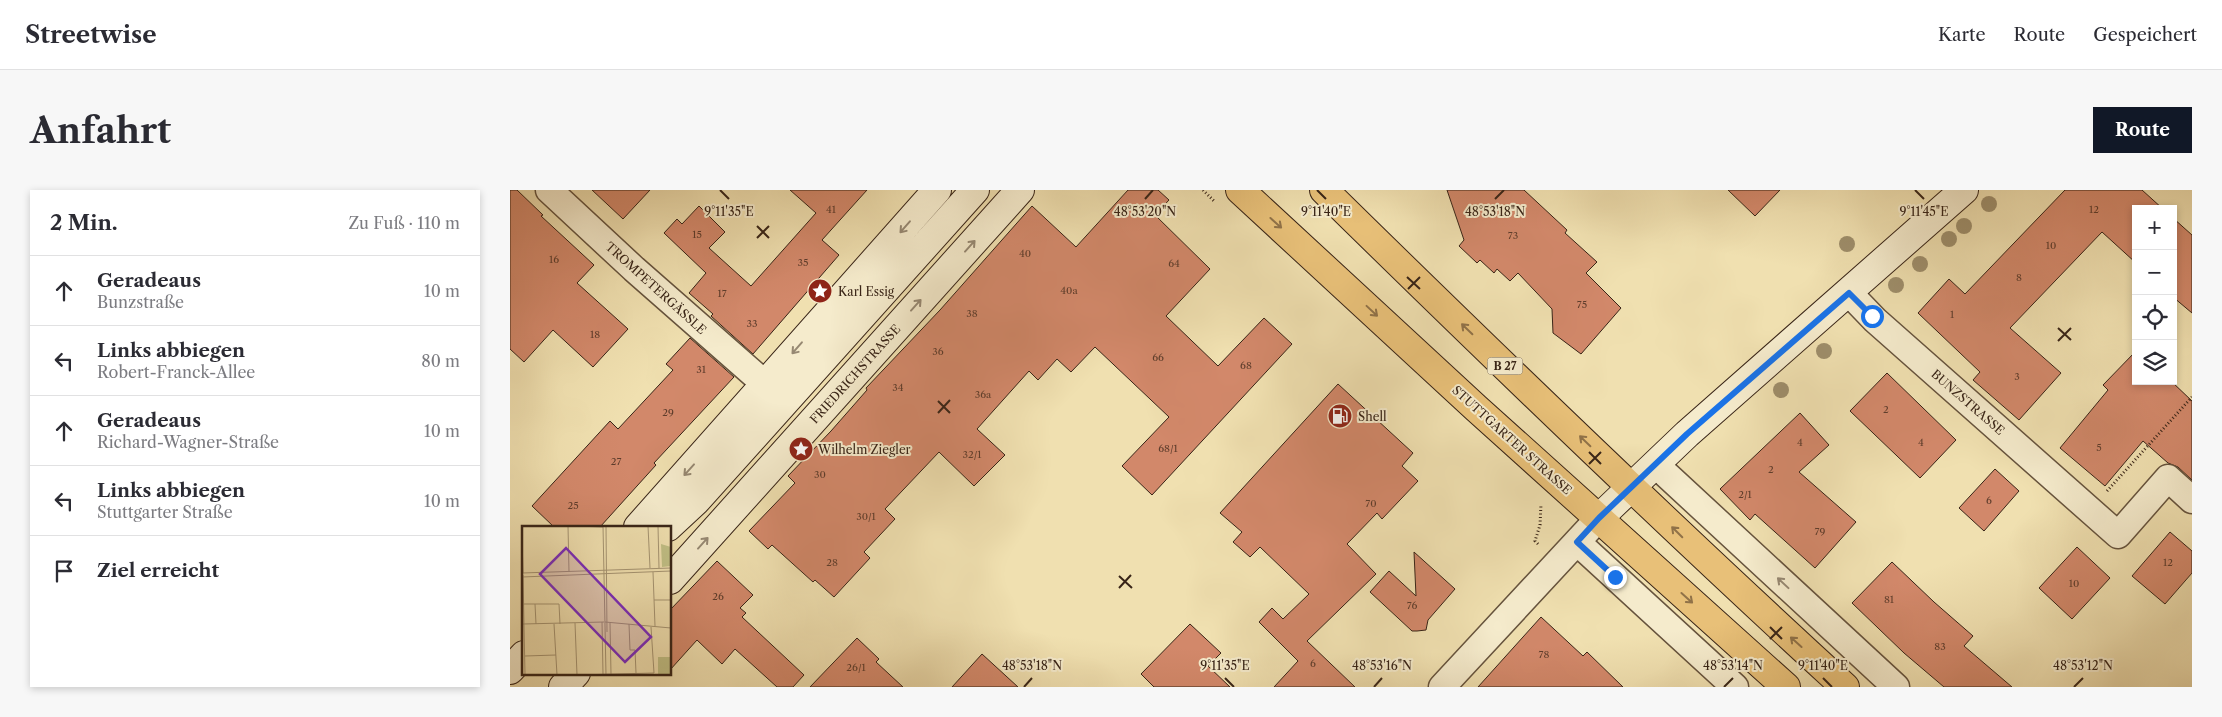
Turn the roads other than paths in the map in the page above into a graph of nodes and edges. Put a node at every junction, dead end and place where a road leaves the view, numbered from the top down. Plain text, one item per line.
1 (549, 190) edge
2 (937, 190) edge
3 (975, 190) edge
4 (1020, 190) edge
5 (1240, 190) edge
6 (1324, 190) edge
7 (1964, 190) edge
8 (1849, 293) junction
9 (765, 384) junction
10 (1656, 465) junction
11 (1633, 487) junction
12 (2192, 500) edge
13 (696, 501) junction
14 (1599, 518) junction
15 (639, 526) edge
16 (669, 526) edge
17 (671, 537) edge
18 (1577, 542) junction
19 (671, 579) edge
20 (522, 657) edge
21 (522, 665) edge
22 (510, 672) edge
23 (1442, 687) edge
24 (1735, 687) edge
25 (1786, 687) edge
26 (1845, 687) edge
27 (1896, 687) edge

1 - 9 street, TROMPETERGÄSSLE
2 -> 9 main road
3 - 13 main road
19 -> 4 main road, FRIEDRICHSTRASSE
5 -> 14 main road, STUTTGARTER STRASSE
11 -> 6 main road, B 27
7 - 8 main road
8 - 10 main road
8 - 12 street, BUNZSTRASSE
9 -> 15 main road
10 - 11 main road
27 -> 10 street
11 - 14 main road
26 -> 11 main road, B 27
13 - 16 main road
13 - 17 main road
14 - 18 street
14 -> 25 main road, STUTTGARTER STRASSE
18 - 23 street
18 - 24 street
20 - 22 main road
21 - 22 main road

